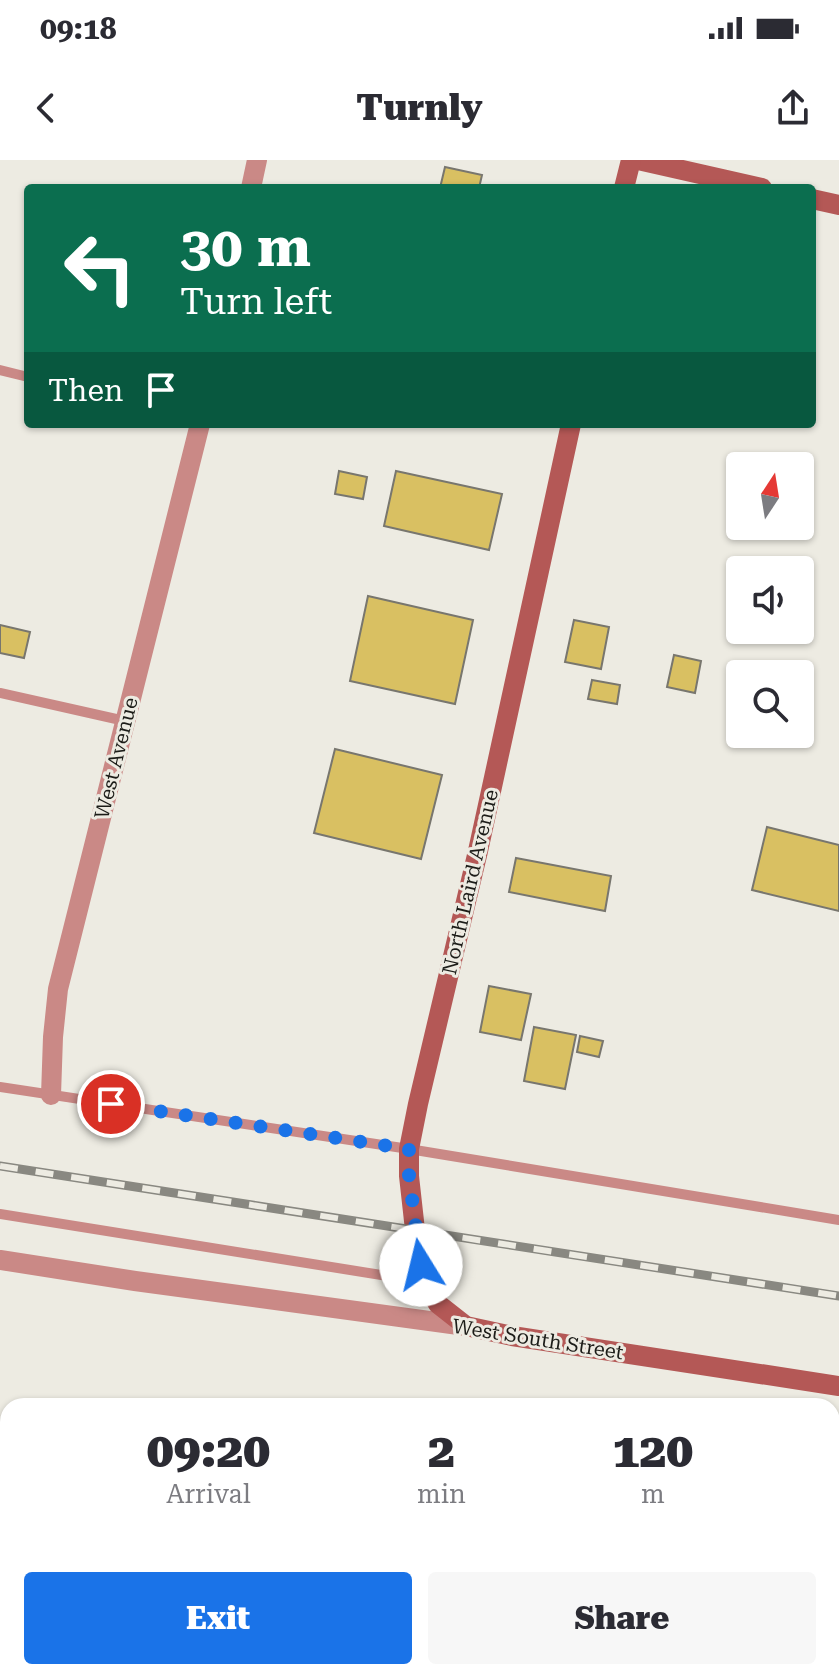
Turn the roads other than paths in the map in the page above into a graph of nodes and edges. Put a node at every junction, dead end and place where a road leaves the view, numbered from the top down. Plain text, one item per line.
1 (257, 160) edge
2 (631, 160) edge
3 (638, 160) edge
4 (252, 184) edge
5 (625, 184) edge
6 (744, 184) edge
7 (816, 200) edge
8 (839, 205) edge
9 (0, 370) edge
10 (24, 376) edge
11 (199, 428) edge
12 (570, 428) edge
13 (0, 693) edge
14 (125, 721) junction
15 (0, 1087) edge
16 (51, 1095) junction
17 (409, 1149) junction
18 (0, 1214) edge
19 (839, 1220) edge
20 (0, 1260) edge
21 (425, 1282) junction
22 (466, 1326) junction
23 (839, 1386) edge

1 - 4 street
2 - 5 street
3 - 6 street
7 - 8 street
9 - 10 lane
11 - 14 street, West Avenue
12 - 17 street, North Laird Avenue
13 - 14 lane
14 - 16 street, West Avenue
15 - 16 lane
16 - 17 lane
17 - 19 lane
17 - 21 street, North Laird Avenue
18 - 21 lane
20 - 22 street, West South Street
21 - 22 street, North Laird Avenue
22 - 23 street, West South Street

